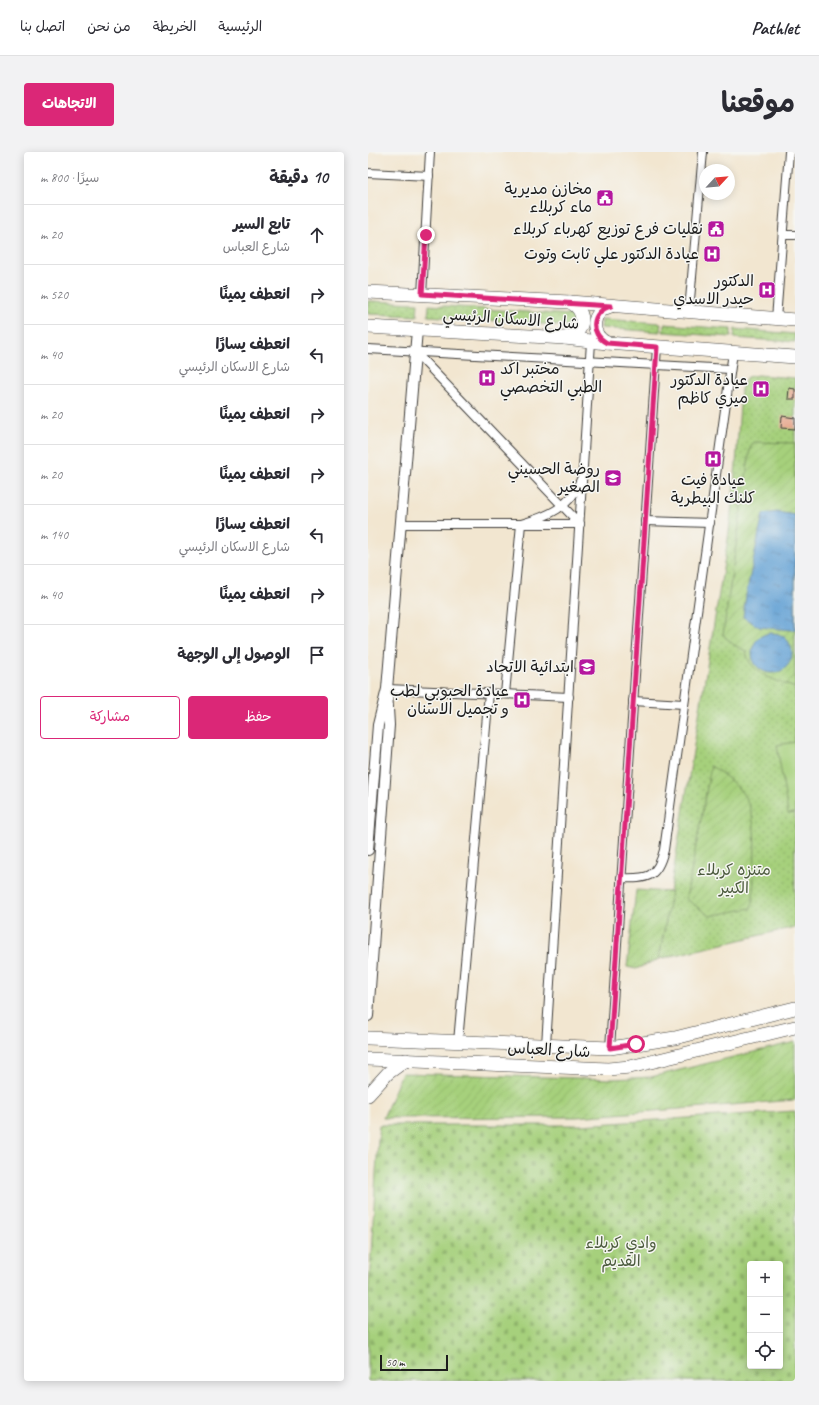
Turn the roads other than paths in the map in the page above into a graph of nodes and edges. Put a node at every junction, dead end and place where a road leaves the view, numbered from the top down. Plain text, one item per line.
1 (430, 152) edge
2 (703, 152) edge
3 (789, 152) edge
4 (792, 166) edge
5 (368, 173) edge
6 (429, 176) junction
7 (783, 235) junction
8 (795, 235) edge
9 (368, 292) edge
10 (422, 294) junction
11 (570, 302) junction
12 (611, 306) junction
13 (689, 311) junction
14 (776, 319) junction
15 (795, 320) edge
16 (368, 327) edge
17 (417, 330) junction
18 (565, 338) junction
19 (591, 342) junction
20 (607, 343) junction
21 (657, 347) junction
22 (368, 349) edge
23 (415, 352) junction
24 (733, 352) junction
25 (795, 357) edge
26 (590, 361) junction
27 (656, 365) junction
28 (730, 369) junction
29 (583, 476) junction
30 (562, 506) junction
31 (646, 521) junction
32 (710, 522) junction
33 (400, 524) junction
34 (521, 524) junction
35 (580, 524) junction
36 (387, 689) junction
37 (490, 693) junction
38 (505, 694) junction
39 (569, 696) junction
40 (633, 701) junction
41 (684, 704) junction
42 (381, 841) junction
43 (368, 843) edge
44 (622, 878) junction
45 (795, 1008) edge
46 (368, 1016) edge
47 (795, 1027) edge
48 (368, 1038) edge
49 (458, 1042) junction
50 (546, 1046) junction
51 (610, 1048) junction
52 (368, 1059) edge
53 (406, 1060) junction
54 (368, 1095) edge

1 - 6 street
2 - 13 street
3 - 4 street
4 - 7 street
5 - 6 street
6 - 10 street
7 - 8 street
7 - 14 street
9 - 10 main road, شارع الاسكان الرئيسي
10 - 11 main road, شارع الاسكان الرئيسي
11 - 12 main road, شارع الاسكان الرئيسي
11 - 18 main road
12 - 13 main road, شارع الاسكان الرئيسي
12 - 20 main road
13 - 14 main road, شارع الاسكان الرئيسي
14 - 15 main road, شارع الاسكان الرئيسي
16 - 17 main road, شارع الاسكان الرئيسي
17 - 18 main road, شارع الاسكان الرئيسي
17 - 23 street
18 - 19 main road, شارع الاسكان الرئيسي
19 - 20 main road, شارع الاسكان الرئيسي
19 - 26 street
20 - 21 main road, شارع الاسكان الرئيسي
21 - 24 main road, شارع الاسكان الرئيسي
21 - 27 street
22 - 23 street
23 - 26 street
23 - 30 street
23 - 33 street
24 - 25 main road, شارع الاسكان الرئيسي
24 - 28 street
26 - 27 street
26 - 29 street
27 - 28 street
27 - 31 street
28 - 32 street
29 - 30 street
29 - 35 street
30 - 34 street
30 - 35 street
31 - 32 street
31 - 40 street
32 - 41 street
33 - 34 street
33 - 36 street
34 - 35 street
34 - 38 street
35 - 39 street
36 - 37 street
36 - 42 street
36 - 43 street
37 - 38 street
37 - 49 street
38 - 39 street
39 - 50 street
40 - 41 street
40 - 44 street
41 - 44 street
42 - 43 street
42 - 46 street
44 - 51 street
45 - 51 main road, شارع العباس
47 - 53 main road, شارع العباس
48 - 49 main road, شارع العباس
49 - 50 main road, شارع العباس
50 - 51 main road, شارع العباس
52 - 53 main road, شارع العباس
53 - 54 main road

